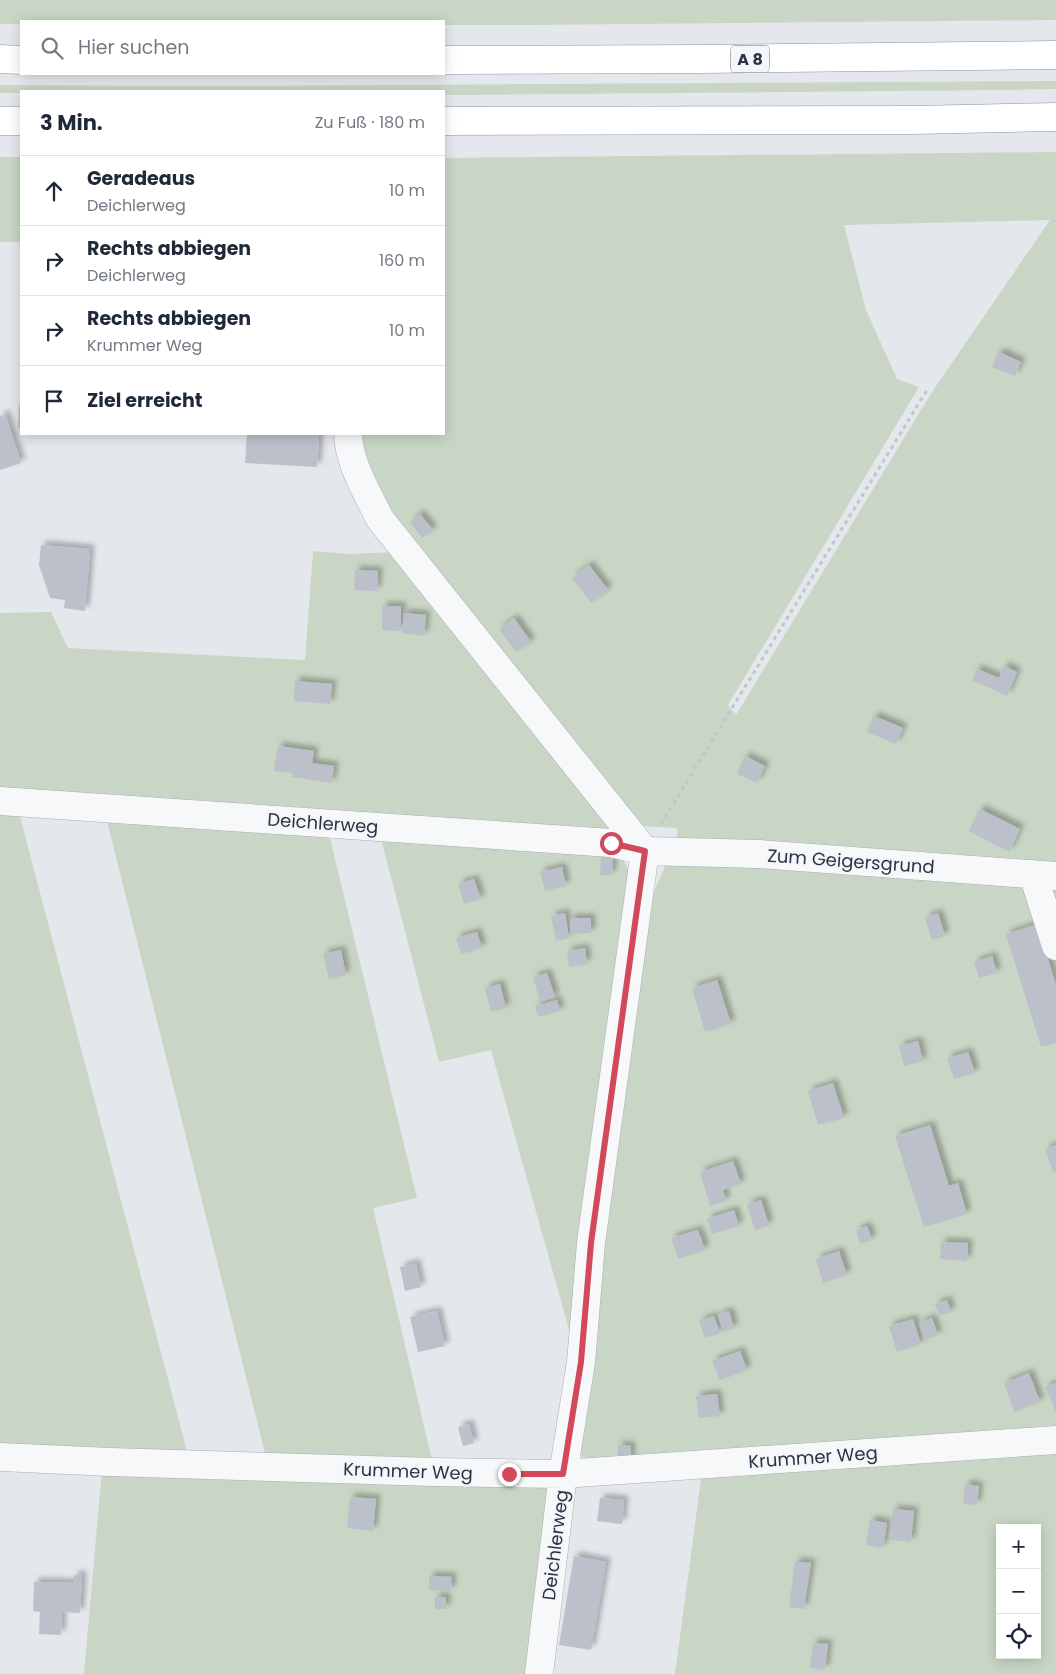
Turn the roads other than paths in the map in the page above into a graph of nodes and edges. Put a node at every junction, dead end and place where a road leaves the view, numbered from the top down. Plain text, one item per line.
1 (1056, 55) edge
2 (0, 59) edge
3 (20, 60) edge
4 (445, 60) edge
5 (1056, 117) edge
6 (0, 121) edge
7 (20, 121) edge
8 (445, 121) edge
9 (348, 435) edge
10 (0, 800) edge
11 (645, 851) junction
12 (1045, 875) edge
13 (1056, 946) edge
14 (1056, 1440) edge
15 (0, 1457) edge
16 (563, 1474) junction
17 (539, 1674) edge

1 - 4 highway, A 8
2 - 3 highway
5 - 8 highway
6 - 7 highway
9 - 11 lane
10 - 11 lane, Deichlerweg
11 - 12 lane, Zum Geigersgrund
11 - 16 lane, Deichlerweg
12 - 13 lane
14 - 16 lane, Krummer Weg
15 - 16 lane, Krummer Weg
16 - 17 lane, Deichlerweg

